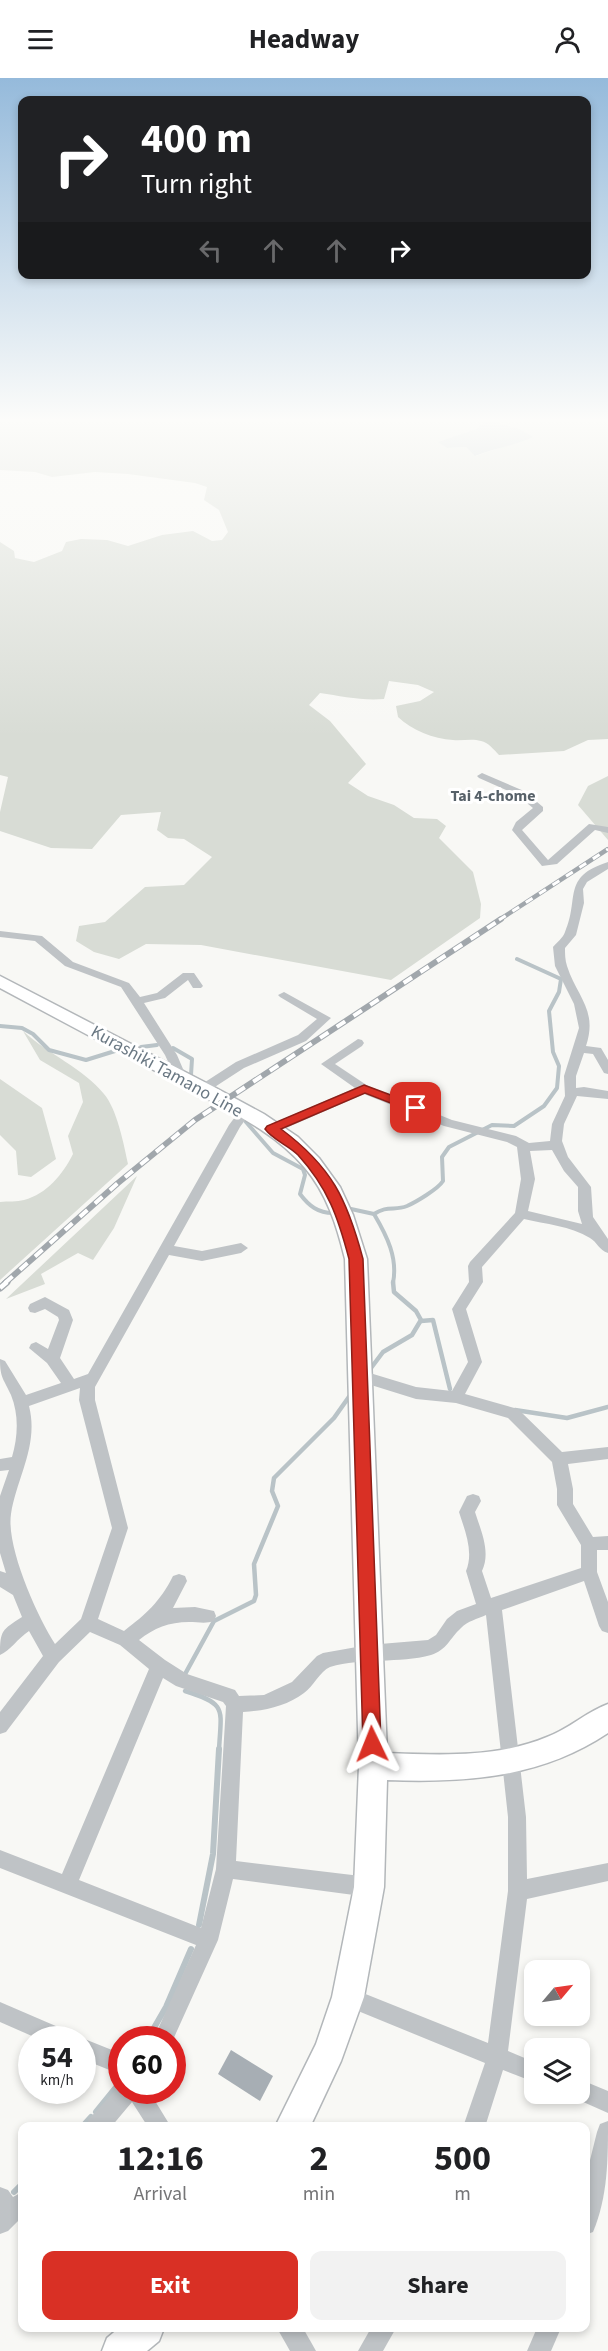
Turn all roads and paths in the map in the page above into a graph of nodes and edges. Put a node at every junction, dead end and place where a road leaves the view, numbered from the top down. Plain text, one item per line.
1 (482, 776) dead end
2 (608, 830) edge
3 (608, 865) edge
4 (0, 934) edge
5 (0, 981) edge
6 (197, 986) dead end
7 (284, 995) dead end
8 (136, 1001) junction
9 (358, 1043) dead end
10 (580, 1049) junction
11 (608, 1070) edge
12 (180, 1076) junction
13 (203, 1089) junction
14 (364, 1089) junction
15 (570, 1093) junction
16 (608, 1095) edge
17 (245, 1112) junction
18 (272, 1129) junction
19 (523, 1145) junction
20 (555, 1145) junction
21 (521, 1214) junction
22 (595, 1234) junction
23 (241, 1248) dead end
24 (608, 1248) edge
25 (166, 1250) junction
26 (35, 1308) dead end
27 (36, 1348) dead end
28 (52, 1359) junction
29 (0, 1365) edge
30 (360, 1376) junction
31 (93, 1378) junction
32 (70, 1385) junction
33 (456, 1397) junction
34 (23, 1402) junction
35 (608, 1453) edge
36 (559, 1459) junction
37 (19, 1462) junction
38 (0, 1465) edge
39 (473, 1501) dead end
40 (608, 1543) edge
41 (589, 1544) junction
42 (589, 1572) junction
43 (0, 1578) edge
44 (179, 1581) dead end
45 (21, 1591) junction
46 (489, 1606) junction
47 (208, 1616) dead end
48 (32, 1620) junction
49 (88, 1623) junction
50 (146, 1623) junction
51 (608, 1626) edge
52 (126, 1640) junction
53 (0, 1647) edge
54 (368, 1653) junction
55 (53, 1657) junction
56 (159, 1666) junction
57 (235, 1704) junction
58 (608, 1717) edge
59 (0, 1726) edge
60 (511, 1763) junction
61 (373, 1766) junction
62 (0, 1859) edge
63 (226, 1869) junction
64 (608, 1872) edge
65 (67, 1885) junction
66 (369, 1887) junction
67 (518, 1892) junction
68 (208, 1940) junction
69 (348, 1997) junction
70 (0, 2012) edge
71 (32, 2026) edge
72 (169, 2026) edge
73 (496, 2056) junction
74 (524, 2068) edge
75 (590, 2095) edge
76 (608, 2102) edge
77 (117, 2104) edge
78 (145, 2104) edge
79 (101, 2122) edge
80 (157, 2122) edge
81 (294, 2122) edge
82 (476, 2122) edge
83 (608, 2132) edge
84 (590, 2204) edge
85 (141, 2332) edge
86 (292, 2332) edge
87 (382, 2332) edge
88 (547, 2332) edge
89 (120, 2351) edge
90 (304, 2351) edge
91 (370, 2351) edge
92 (539, 2351) edge

1 - 2 street
3 - 10 street
4 - 8 street
5 - 12 main road, Kurashiki Tamano Line
6 - 8 street
7 - 13 street
8 - 12 street
9 - 14 street
10 - 11 street
10 - 15 street
12 - 13 main road, Kurashiki Tamano Line
13 - 17 main road, Kurashiki Tamano Line
14 - 18 street
14 - 19 street
15 - 16 street
15 - 20 street
17 - 18 main road, Kurashiki Tamano Line
17 - 25 street
18 - 30 main road, Kurashiki Tamano Line
19 - 20 street
19 - 21 street
20 - 22 street
21 - 22 street
21 - 33 street
22 - 24 street
23 - 25 street
25 - 31 street
26 - 28 street
27 - 28 street
28 - 32 street
29 - 34 street
30 - 33 street
30 - 54 main road, Kurashiki Tamano Line
31 - 32 street
31 - 49 street
32 - 34 street
33 - 36 street
34 - 37 street
35 - 36 street
36 - 41 street
37 - 38 street
37 - 45 street
39 - 46 street
40 - 41 street
41 - 42 street
42 - 46 street
42 - 51 street
43 - 45 street
44 - 50 street
45 - 48 street
46 - 54 street
46 - 60 street
47 - 50 street
48 - 53 street
48 - 55 street
49 - 52 street
49 - 55 street
50 - 52 street
52 - 56 street
54 - 57 street
54 - 61 main road, Kurashiki Tamano Line
55 - 59 street
56 - 57 street
56 - 65 street
57 - 63 street
58 - 60 main road
60 - 61 main road
60 - 67 street
61 - 66 main road, Kurashiki Tamano Line
62 - 65 street
63 - 66 street
63 - 68 street
64 - 67 street
65 - 68 street
66 - 69 main road, Kurashiki Tamano Line
67 - 73 street
68 - 72 street
69 - 73 street
69 - 81 main road, Kurashiki Tamano Line
70 - 71 street
73 - 74 street
73 - 82 street
75 - 76 street
77 - 79 street
78 - 80 street
83 - 84 street
85 - 89 main road
86 - 90 street
87 - 91 street
88 - 92 street

